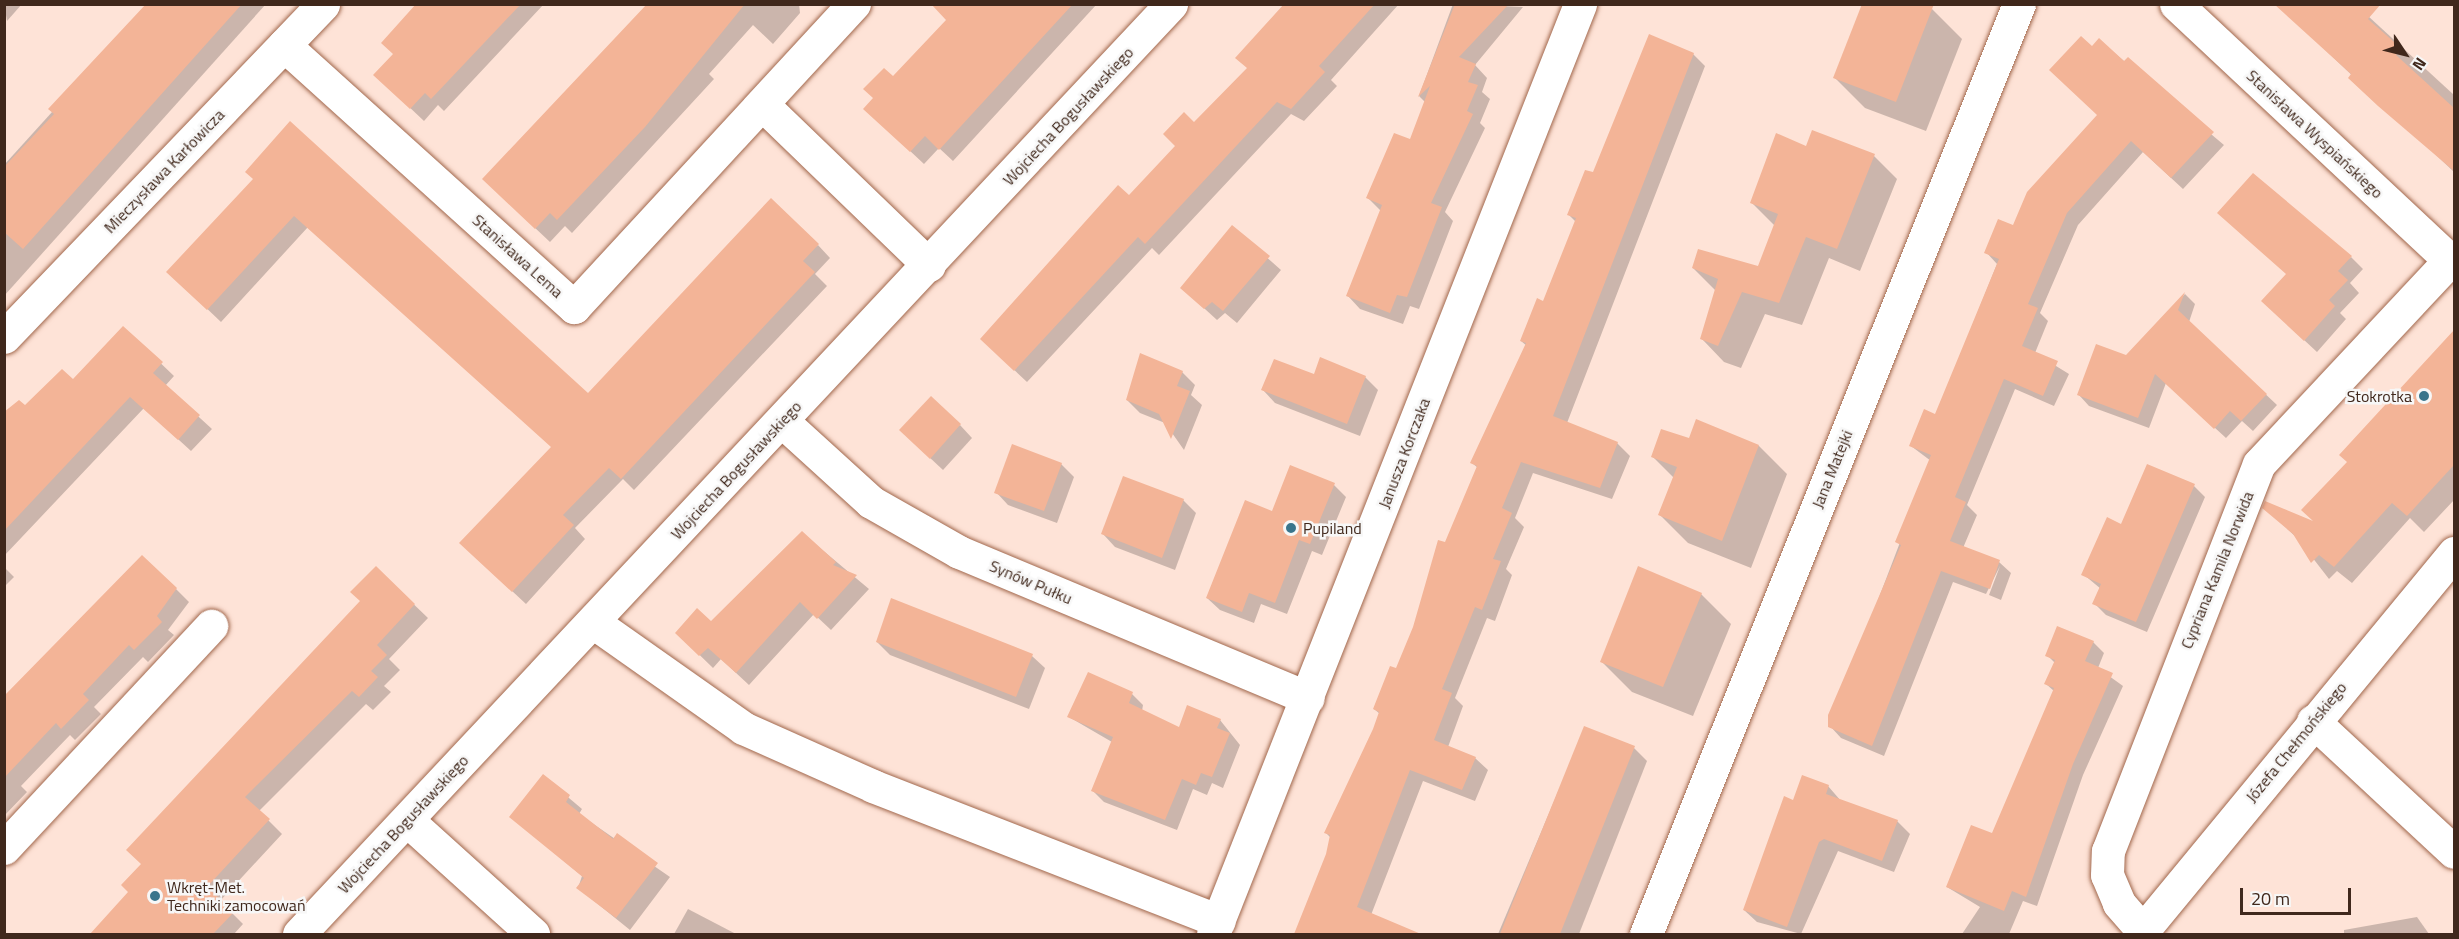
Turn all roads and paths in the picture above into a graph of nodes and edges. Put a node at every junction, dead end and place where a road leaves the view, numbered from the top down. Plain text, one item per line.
1 (323, 4) edge
2 (854, 4) edge
3 (1171, 4) edge
4 (1580, 4) edge
5 (2019, 4) edge
6 (2176, 4) edge
7 (284, 45) junction
8 (762, 104) junction
9 (2452, 262) edge
10 (930, 266) junction
11 (4, 337) edge
12 (782, 421) junction
13 (2454, 553) edge
14 (593, 622) junction
15 (210, 626) dead end
16 (1308, 698) junction
17 (2313, 722) junction
18 (406, 820) junction
19 (4, 848) edge
20 (2454, 852) edge
21 (1216, 928) edge
22 (2142, 933) edge
23 (299, 934) edge
24 (532, 934) edge
25 (1646, 934) edge

1 - 7 street, Mieczysława Karłowicza
2 - 8 street, Stanisława Lema
3 - 10 street, Wojciecha Bogusławskiego
4 - 16 street, Janusza Korczaka
5 - 25 street, Jana Matejki
6 - 9 street, Stanisława Wyspiańskiego
7 - 8 street, Stanisława Lema
7 - 11 street, Mieczysława Karłowicza
8 - 10 street
9 - 22 street, Cypriana Kamila Norwida
10 - 12 street, Wojciecha Bogusławskiego
12 - 14 street, Wojciecha Bogusławskiego
12 - 16 street, Synów Pułku
13 - 17 street, Józefa Chełmońskiego
14 - 18 street, Wojciecha Bogusławskiego
14 - 21 street
15 - 19 street
16 - 21 street, Janusza Korczaka
17 - 20 street
17 - 22 street, Józefa Chełmońskiego
18 - 23 street, Wojciecha Bogusławskiego
18 - 24 street

